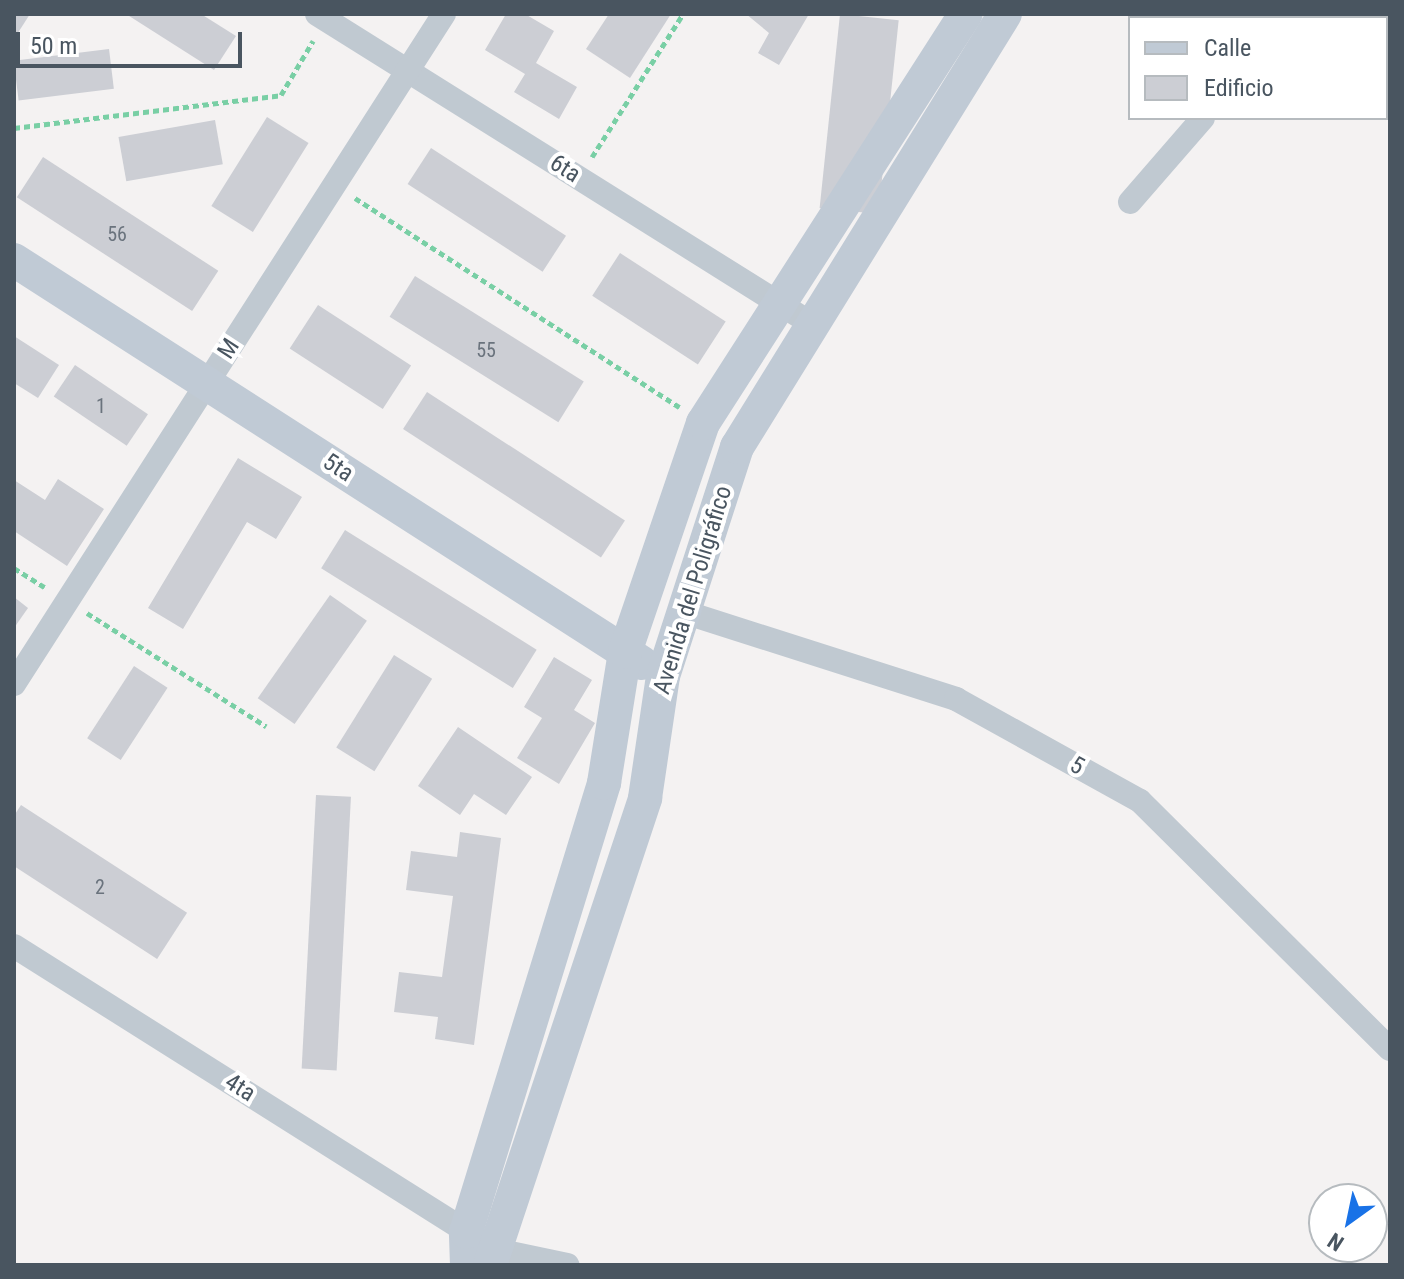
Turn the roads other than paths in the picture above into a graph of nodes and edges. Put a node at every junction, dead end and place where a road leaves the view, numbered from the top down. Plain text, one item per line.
1 (444, 14) edge
2 (966, 14) edge
3 (1005, 14) edge
4 (322, 17) edge
5 (407, 70) junction
6 (1201, 120) edge
7 (1130, 202) dead end
8 (14, 260) edge
9 (783, 305) junction
10 (812, 324) junction
11 (207, 383) junction
12 (684, 612) junction
13 (625, 652) junction
14 (663, 676) junction
15 (14, 684) edge
16 (14, 946) edge
17 (1390, 1049) edge
18 (480, 1253) edge
19 (567, 1265) edge

1 - 5 street, M
2 - 9 street, Avenida del Poligráfico
3 - 10 street, Avenida del Poligráfico
4 - 5 street, 6ta
5 - 9 street, 6ta
5 - 11 street, M
6 - 7 street
8 - 11 street, 5ta
9 - 10 street, 6ta
9 - 13 street, Avenida del Poligráfico
10 - 12 street, Avenida del Poligráfico
11 - 13 street, 5ta
11 - 15 street, M
12 - 14 street, Avenida del Poligráfico
12 - 17 street, 5
13 - 14 street, 5ta
13 - 18 street, Avenida del Poligráfico
14 - 18 street, Avenida del Poligráfico
16 - 18 street, 4ta
18 - 19 street

